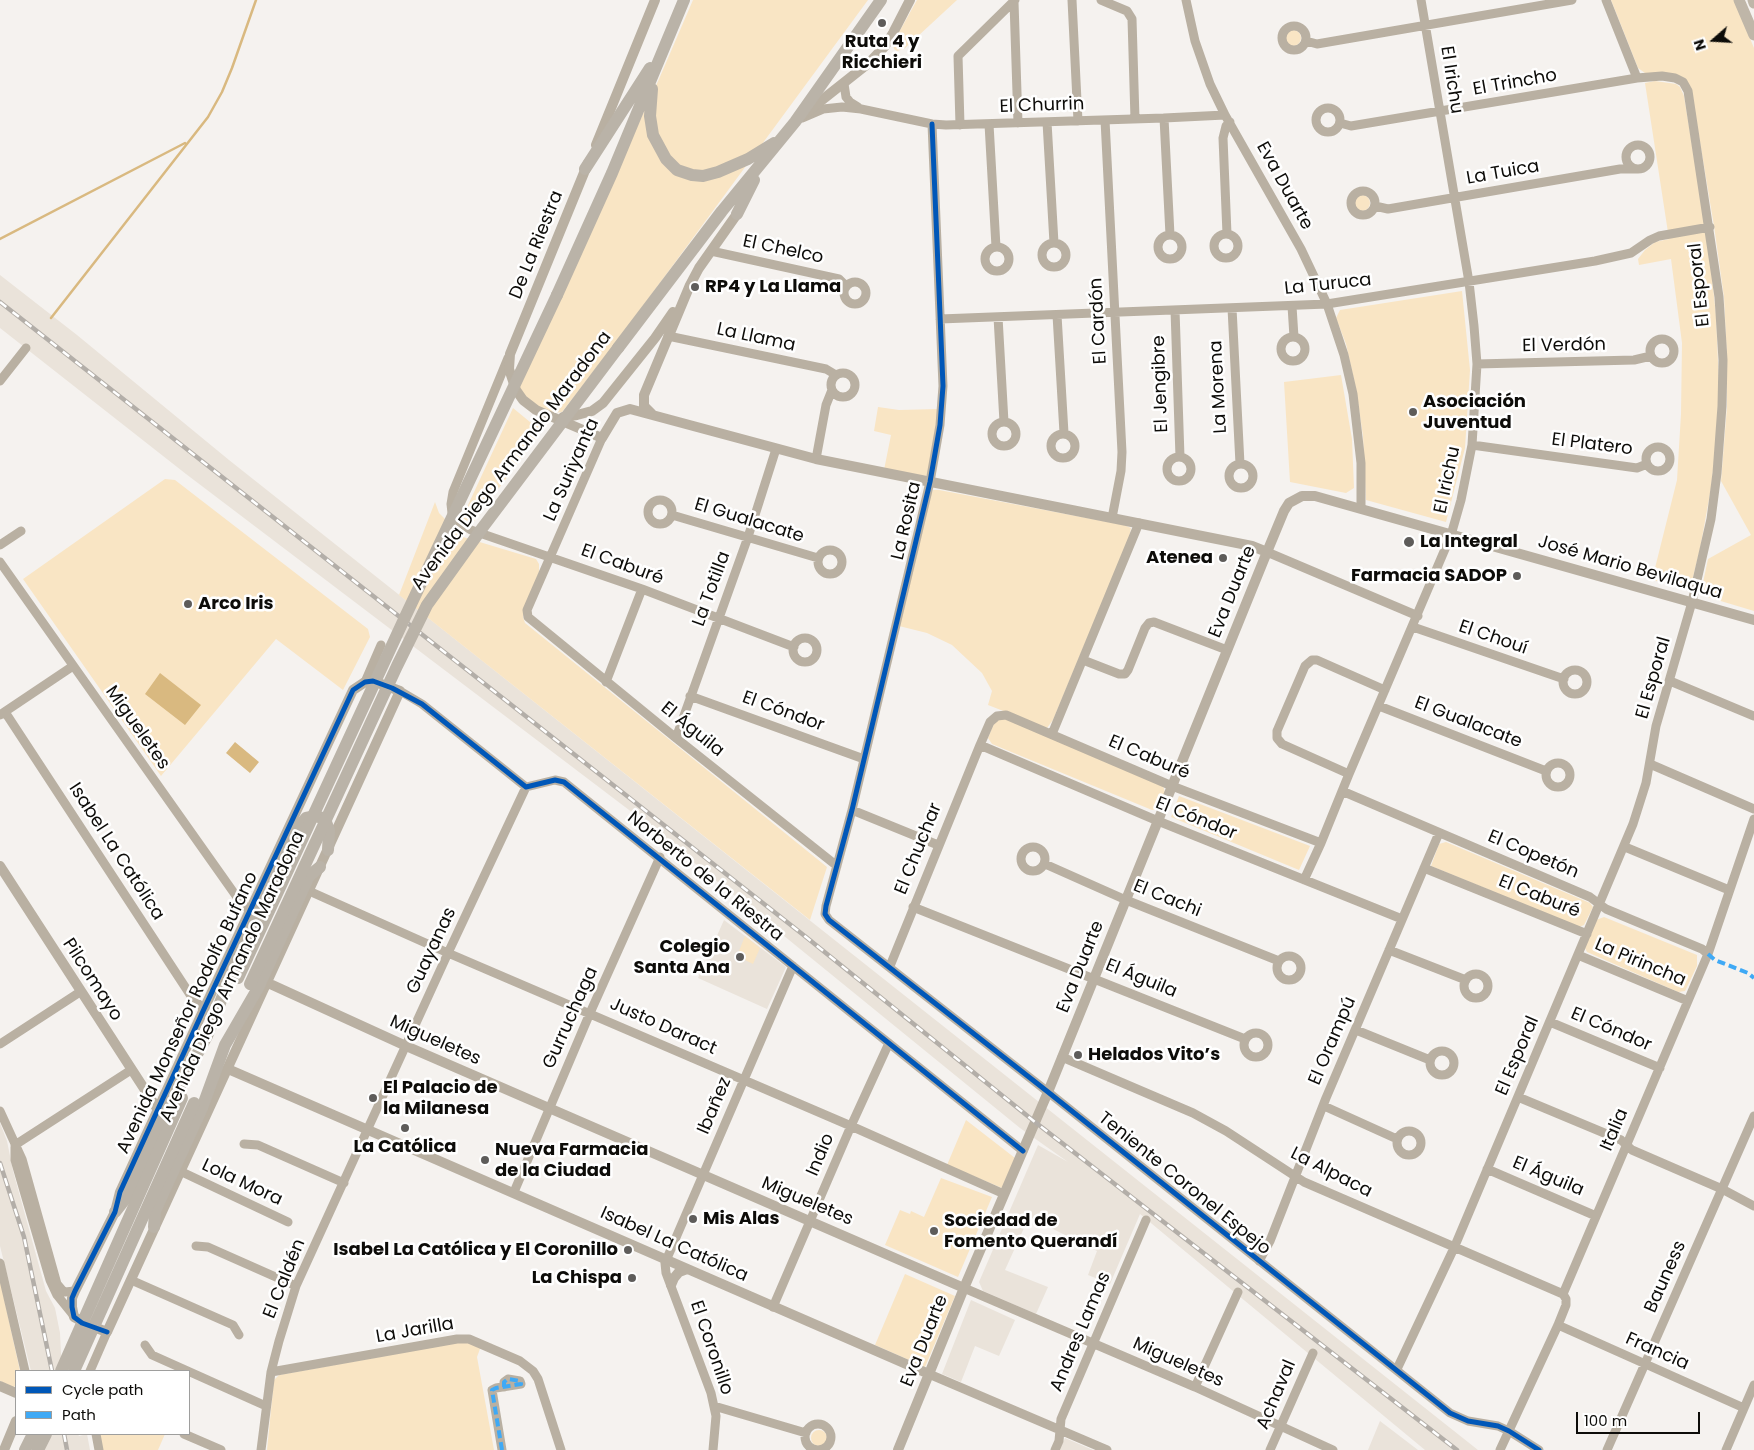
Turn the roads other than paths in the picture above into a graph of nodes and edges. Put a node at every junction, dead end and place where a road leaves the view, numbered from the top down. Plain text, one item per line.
1 (655, 0) edge
2 (684, 0) edge
3 (881, 0) edge
4 (910, 0) edge
5 (1072, 0) edge
6 (1101, 0) edge
7 (1186, 0) edge
8 (1421, 0) edge
9 (1572, 0) edge
10 (1606, 0) edge
11 (1739, 0) edge
12 (1015, 1) edge
13 (1426, 25) junction
14 (1754, 35) edge
15 (1306, 41) dead end
16 (663, 47) junction
17 (657, 67) junction
18 (1637, 78) junction
19 (844, 84) junction
20 (861, 108) junction
21 (1439, 112) junction
22 (1164, 118) junction
23 (1228, 118) junction
24 (1135, 119) junction
25 (1105, 120) junction
26 (1078, 121) junction
27 (795, 122) junction
28 (1047, 122) junction
29 (1018, 123) junction
30 (1340, 123) dead end
31 (932, 124) junction
32 (989, 124) junction
33 (960, 125) junction
34 (781, 138) junction
35 (1626, 159) junction
36 (764, 160) junction
37 (585, 169) junction
38 (1620, 169) junction
39 (1637, 169) junction
40 (1454, 198) junction
41 (1375, 206) dead end
42 (737, 214) joint
43 (1710, 227) junction
44 (1227, 234) dead end
45 (1170, 235) dead end
46 (1054, 243) dead end
47 (996, 246) dead end
48 (711, 251) junction
49 (1469, 282) junction
50 (690, 285) junction
51 (846, 286) dead end
52 (1327, 304) junction
53 (1292, 306) junction
54 (1232, 308) junction
55 (1175, 310) junction
56 (1115, 313) junction
57 (1057, 315) junction
58 (998, 317) junction
59 (940, 319) junction
60 (668, 336) junction
61 (1294, 337) dead end
62 (26, 348) dead end
63 (510, 354) junction
64 (1651, 356) dead end
65 (1477, 364) junction
66 (836, 375) junction
67 (0, 380) edge
68 (832, 390) junction
69 (652, 414) junction
70 (552, 417) junction
71 (1004, 422) dead end
72 (1064, 433) dead end
73 (602, 438) junction
74 (1472, 445) junction
75 (776, 449) junction
76 (1180, 457) dead end
77 (816, 459) junction
78 (1240, 464) dead end
79 (1648, 464) dead end
80 (930, 482) junction
81 (1296, 499) joint
82 (451, 504) joint
83 (1361, 508) junction
84 (672, 515) dead end
85 (1112, 518) junction
86 (1139, 523) junction
87 (21, 530) dead end
88 (1451, 535) junction
89 (748, 537) junction
90 (0, 545) edge
91 (1267, 552) junction
92 (551, 558) junction
93 (818, 558) dead end
94 (0, 562) edge
95 (642, 590) junction
96 (1692, 602) junction
97 (1418, 616) junction
98 (528, 618) joint
99 (718, 618) junction
100 (1754, 620) edge
101 (1413, 627) junction
102 (381, 646) dead end
103 (794, 647) dead end
104 (1227, 650) junction
105 (1083, 660) junction
106 (73, 666) junction
107 (1564, 679) dead end
108 (1670, 681) junction
109 (365, 682) junction
110 (606, 682) junction
111 (1385, 690) junction
112 (400, 692) junction
113 (690, 696) junction
114 (1379, 706) junction
115 (2, 713) edge
116 (1754, 716) edge
117 (1052, 734) junction
118 (676, 738) junction
119 (980, 745) junction
120 (864, 759) junction
121 (1650, 764) junction
122 (1546, 771) dead end
123 (1349, 774) junction
124 (1172, 786) junction
125 (526, 787) junction
126 (1342, 791) junction
127 (1754, 809) edge
128 (852, 810) junction
129 (1754, 819) edge
130 (1158, 821) junction
131 (1439, 833) junction
132 (1322, 843) junction
133 (938, 845) junction
134 (1625, 847) junction
135 (328, 850) junction
136 (660, 857) junction
137 (1045, 864) dead end
138 (0, 866) edge
139 (836, 866) junction
140 (320, 867) junction
141 (1424, 868) junction
142 (1304, 880) junction
143 (1729, 890) junction
144 (310, 891) junction
145 (1126, 900) junction
146 (1600, 904) junction
147 (913, 906) junction
148 (250, 911) junction
149 (826, 914) joint
150 (1402, 919) junction
151 (1587, 934) junction
152 (1389, 950) junction
153 (448, 953) junction
154 (1708, 954) junction
155 (1578, 955) junction
156 (1279, 961) dead end
157 (793, 966) junction
158 (890, 966) junction
159 (1094, 978) junction
160 (1466, 980) dead end
161 (244, 981) junction
162 (268, 983) junction
163 (80, 992) junction
164 (1688, 1001) junction
165 (204, 1009) junction
166 (590, 1013) junction
167 (1550, 1022) junction
168 (1356, 1030) junction
169 (206, 1036) junction
170 (1245, 1039) dead end
171 (890, 1043) junction
172 (0, 1044) edge
173 (225, 1045) junction
174 (406, 1046) junction
175 (1062, 1057) junction
176 (1430, 1060) dead end
177 (1660, 1068) junction
178 (228, 1069) junction
179 (131, 1070) junction
180 (744, 1080) junction
181 (1048, 1092) junction
182 (1518, 1097) junction
183 (188, 1101) junction
184 (1324, 1106) junction
185 (549, 1108) junction
186 (158, 1110) junction
187 (0, 1111) edge
188 (1754, 1116) edge
189 (851, 1126) junction
190 (368, 1128) junction
191 (1397, 1139) dead end
192 (244, 1144) dead end
193 (1626, 1144) junction
194 (15, 1145) junction
195 (1023, 1151) junction
196 (1487, 1169) junction
197 (182, 1172) junction
198 (703, 1175) junction
199 (1296, 1176) junction
200 (344, 1183) junction
201 (1722, 1189) junction
202 (514, 1192) junction
203 (1004, 1194) junction
204 (1754, 1206) edge
205 (114, 1212) junction
206 (1596, 1216) junction
207 (1146, 1220) dead end
208 (811, 1221) junction
209 (288, 1222) dead end
210 (154, 1227) junction
211 (196, 1246) dead end
212 (1454, 1248) junction
213 (666, 1259) junction
214 (1259, 1261) junction
215 (0, 1263) edge
216 (687, 1268) junction
217 (131, 1280) junction
218 (296, 1286) junction
219 (671, 1286) junction
220 (964, 1288) junction
221 (75, 1291) junction
222 (1238, 1292) dead end
223 (1564, 1294) junction
224 (773, 1307) junction
225 (74, 1317) junction
226 (1558, 1325) junction
227 (107, 1332) junction
228 (239, 1335) dead end
229 (1093, 1343) junction
230 (145, 1344) dead end
231 (1312, 1352) dead end
232 (1645, 1364) junction
233 (1397, 1369) junction
234 (25, 1370) edge
235 (60, 1370) edge
236 (74, 1370) edge
237 (90, 1370) edge
238 (186, 1370) edge
239 (190, 1372) edge
240 (271, 1372) junction
241 (929, 1374) junction
242 (1754, 1385) edge
243 (0, 1386) edge
244 (504, 1387) dead end
245 (1195, 1388) junction
246 (15, 1393) edge
247 (266, 1406) junction
248 (714, 1406) junction
249 (1744, 1408) junction
250 (15, 1423) edge
251 (1281, 1426) junction
252 (1060, 1430) junction
253 (1509, 1431) junction
254 (806, 1433) dead end
255 (32, 1435) edge
256 (46, 1435) edge
257 (96, 1435) edge
258 (186, 1435) edge
259 (4, 1450) edge
260 (25, 1450) edge
261 (38, 1450) edge
262 (99, 1450) edge
263 (221, 1450) edge
264 (261, 1450) edge
265 (502, 1450) edge
266 (561, 1450) edge
267 (713, 1450) edge
268 (898, 1450) edge
269 (1055, 1450) edge
270 (1107, 1450) edge
271 (1270, 1450) edge
272 (1333, 1450) edge
273 (1500, 1450) edge
274 (1539, 1450) edge
275 (1607, 1450) edge
276 (1726, 1450) edge

1 - 37 street, De La Riestra
2 - 16 main road, Avenida Diego Armando Maradona
3 - 27 main road, Avenida Diego Armando Maradona
4 - 19 street
5 - 26 street
6 - 24 street
7 - 23 street, Eva Duarte
8 - 13 street, El Irichu
9 - 13 street
10 - 18 street
11 - 14 main road
12 - 29 street
12 - 33 street
13 - 15 street
13 - 21 street, El Irichu
16 - 17 main road, Avenida Diego Armando Maradona
16 - 37 main road
17 - 34 main road
17 - 161 main road, Avenida Diego Armando Maradona, bridge
18 - 21 street, El Trincho
18 - 43 street, El Esporal
19 - 20 street
19 - 27 street
20 - 27 street, El Churrin
20 - 31 street, El Churrin
21 - 30 street, El Trincho
21 - 40 street, El Irichu
22 - 23 street, El Churrin
22 - 24 street, El Churrin
22 - 45 street
23 - 44 street
23 - 52 street, Eva Duarte
24 - 25 street, El Churrin
25 - 26 street, El Churrin
25 - 56 street, El Cardón
26 - 28 street, El Churrin
27 - 34 main road, Avenida Diego Armando Maradona
28 - 29 street, El Churrin
28 - 46 street
29 - 32 street, El Churrin
31 - 33 street, El Churrin
31 - 59 street, La Rosita
32 - 33 street, El Churrin
32 - 47 street
34 - 36 main road, Avenida Diego Armando Maradona
35 - 38 street
35 - 39 street
35 - 39 street
36 - 42 main road
36 - 161 main road, Avenida Diego Armando Maradona, bridge
37 - 63 street, De La Riestra
38 - 39 street, La Tuica
38 - 40 street, La Tuica
40 - 41 street, La Tuica
40 - 49 street, El Irichu
42 - 48 street
43 - 49 street, La Turuca
43 - 96 street, El Esporal
48 - 50 street
48 - 51 street, El Chelco
49 - 52 street, La Turuca
49 - 65 street, El Irichu
50 - 60 street
50 - 70 street
52 - 53 street, La Turuca
52 - 83 street, Eva Duarte
53 - 54 street, La Turuca
53 - 61 street
54 - 55 street, La Turuca
54 - 78 street, La Morena
55 - 56 street, La Turuca
55 - 76 street, El Jengibre
56 - 57 street, La Turuca
56 - 85 street, El Cardón
57 - 58 street, La Turuca
57 - 72 street
58 - 59 street, La Turuca
58 - 71 street
59 - 80 street, La Rosita
60 - 66 street, La Llama
60 - 69 street
62 - 67 street
63 - 70 street
63 - 82 street, De La Riestra
64 - 65 street, El Verdón
65 - 74 street, El Irichu
66 - 68 street
66 - 68 street
68 - 77 street
69 - 73 street, La Suriyanta
69 - 75 street, La Suriyanta
70 - 73 street
73 - 92 street, La Suriyanta
74 - 79 street, El Platero
74 - 88 street, El Irichu
75 - 77 street, La Suriyanta
75 - 89 street, La Totilla
77 - 80 street, La Suriyanta
80 - 85 street, La Suriyanta
80 - 120 street, La Rosita
81 - 83 street, José Mario Bevilaqua
81 - 91 street, Eva Duarte
82 - 92 street, El Caburé
83 - 88 street, José Mario Bevilaqua
84 - 89 street, El Gualacate
85 - 86 street, La Suriyanta
86 - 91 street, La Suriyanta
86 - 105 street
87 - 90 street
88 - 96 street, José Mario Bevilaqua
88 - 97 street, El Irichu
89 - 93 street, El Gualacate
89 - 99 street, La Totilla
91 - 97 street
91 - 104 street, Eva Duarte
92 - 95 street, El Caburé
92 - 98 street, La Suriyanta
94 - 106 street, Migueletes
95 - 99 street, El Caburé
95 - 110 street
96 - 100 street, José Mario Bevilaqua
96 - 108 street, El Esporal
97 - 101 street, El Irichu
98 - 110 street, El Águila
99 - 103 street, El Caburé
99 - 113 street, La Totilla
101 - 107 street, El Chouí
101 - 111 street, El Irichu
102 - 109 street
104 - 105 street
104 - 124 street, Eva Duarte
105 - 117 street
106 - 115 street
106 - 148 street, Migueletes
108 - 116 street
108 - 121 street, El Esporal
109 - 112 street
109 - 148 street, Avenida Monseñor Rodolfo Bufano
110 - 118 street, El Águila
111 - 114 street, El Irichu
111 - 123 street
112 - 125 street
112 - 135 street
113 - 118 street, La Totilla
113 - 120 street, El Cóndor
114 - 122 street, El Gualacate
114 - 123 street, El Irichu
115 - 165 street, Isabel La Católica
117 - 119 street, El Caburé
117 - 124 street, El Caburé
118 - 139 street, El Águila
119 - 130 street, El Cóndor
119 - 133 street, El Chuchar
120 - 128 street, La Rosita
121 - 127 street
121 - 134 street, El Esporal
123 - 126 street, El Irichu
124 - 130 street, Eva Duarte
124 - 132 street, El Caburé
125 - 136 street, Norberto de la Riestra
125 - 153 street, Guayanas
126 - 131 street, El Copetón
126 - 132 street, El Irichu
128 - 133 street
128 - 139 street, La Rosita
129 - 143 street, Italia
130 - 142 street, El Cóndor
130 - 145 street, Eva Duarte
131 - 141 street, El Orampú
131 - 146 street, El Copetón
132 - 142 street, El Irichu
133 - 147 street, El Chuchar
134 - 143 street
134 - 146 street, El Esporal
135 - 140 street
135 - 169 main road
136 - 157 street, Norberto de la Riestra
136 - 166 street, Gurruchaga
137 - 145 street, El Cachi
138 - 163 street, Pilcomayo
139 - 149 street, La Rosita
140 - 144 street
140 - 173 main road
141 - 150 street, El Orampú
141 - 151 street, El Caburé
142 - 150 street, El Cóndor
143 - 154 street, Italia
144 - 153 street, Justo Daract
144 - 162 street
145 - 156 street, El Cachi
145 - 159 street, Eva Duarte
146 - 151 street, El Esporal
146 - 154 street, El Copetón
147 - 158 street, El Chuchar
147 - 159 street, El Águila
148 - 165 street, Avenida Monseñor Rodolfo Bufano
149 - 158 street, Teniente Coronel Espejo
150 - 152 street, El Orampú
151 - 155 street, El Esporal
152 - 160 street
152 - 168 street, El Orampú
153 - 166 street, Justo Daract
153 - 174 street, Guayanas
154 - 164 street, Italia
155 - 164 street, La Pirincha
155 - 167 street, El Esporal
157 - 171 street, Norberto de la Riestra
157 - 180 street, Ibañez
158 - 181 street, Teniente Coronel Espejo
159 - 170 street, El Águila
159 - 175 street, Eva Duarte
161 - 169 main road, Avenida Diego Armando Maradona
161 - 173 main road, Avenida Diego Armando Maradona
162 - 174 street, Migueletes
162 - 178 street
163 - 172 street
163 - 179 street, Pilcomayo
164 - 177 street, Italia
165 - 186 street, Avenida Monseñor Rodolfo Bufano
166 - 180 street, Justo Daract
166 - 185 street, Gurruchaga
167 - 177 street, El Cóndor
167 - 182 street, El Esporal
168 - 176 street
168 - 184 street, El Orampú
169 - 183 main road, Avenida Diego Armando Maradona
169 - 205 main road
171 - 189 street, Indio
171 - 195 street, Norberto de la Riestra
173 - 183 main road, Avenida Diego Armando Maradona
173 - 210 main road
174 - 185 street, Migueletes
174 - 190 street, Guayanas
175 - 181 street, Eva Duarte
175 - 199 street, La Alpaca
177 - 193 street, Italia
178 - 190 street, Isabel La Católica
178 - 197 street
179 - 186 street, Pilcomayo
179 - 194 street
180 - 189 street, Justo Daract
180 - 198 street, Ibañez
181 - 195 street, Eva Duarte
181 - 214 street, Teniente Coronel Espejo
182 - 193 street
182 - 196 street, El Esporal
183 - 235 main road, Avenida Diego Armando Maradona, bridge
183 - 236 main road, Avenida Diego Armando Maradona, bridge
184 - 191 street
184 - 199 street, El Orampú
185 - 198 street, Migueletes
185 - 202 street, Gurruchaga
186 - 205 street, Avenida Monseñor Rodolfo Bufano
187 - 194 street
188 - 201 street, Bauness
189 - 203 street, Justo Daract
189 - 208 street, Indio
190 - 200 street, El Caldén
190 - 202 street, Isabel La Católica
192 - 200 street
193 - 201 street
193 - 206 street, Italia
194 - 221 street
194 - 225 street
195 - 203 street, Eva Duarte
196 - 206 street, El Águila
196 - 212 street, El Esporal
197 - 209 street, Lola Mora
197 - 210 street
198 - 208 street, Migueletes
198 - 213 street, Ibañez
199 - 212 street, La Alpaca
199 - 214 street, El Orampú
200 - 218 street, El Caldén
201 - 204 street
201 - 232 street, Bauness
202 - 213 street, Isabel La Católica
203 - 220 street, Eva Duarte
205 - 210 street
205 - 221 street, Avenida Monseñor Rodolfo Bufano
206 - 223 street, Italia
207 - 229 street, Andres Lamas
208 - 220 street, Migueletes
208 - 224 street, Indio
210 - 217 street
211 - 218 street
212 - 223 street, La Alpaca
212 - 233 street, El Esporal
213 - 216 street, Isabel La Católica
213 - 219 street, El Coronillo
214 - 233 street, Teniente Coronel Espejo
215 - 234 street
216 - 219 street
216 - 224 street, Isabel La Católica
217 - 227 street
217 - 228 street
218 - 240 street, El Caldén
219 - 248 street, El Coronillo
220 - 229 street, Migueletes
220 - 241 street, Eva Duarte
221 - 225 street, Avenida Monseñor Rodolfo Bufano
222 - 245 street
223 - 226 street, Italia
224 - 241 street, Isabel La Católica
225 - 227 street
226 - 232 street, Francia
226 - 253 street, Italia
227 - 237 street
229 - 245 street, Migueletes
229 - 252 street, Andres Lamas
230 - 238 street
231 - 251 street, Achaval
232 - 249 street, Francia
232 - 275 street, Bauness
233 - 253 street, Teniente Coronel Espejo
239 - 247 street
240 - 247 street, El Caldén
240 - 266 street, La Jarilla
241 - 252 street, Isabel La Católica
241 - 268 street, Eva Duarte
242 - 249 street
243 - 246 street
244 - 265 street
245 - 251 street, Migueletes
247 - 264 street, El Caldén
248 - 254 street
248 - 267 street, El Coronillo
249 - 276 street
250 - 259 street
251 - 271 street, Achaval
251 - 272 street, Migueletes
252 - 269 street, Andres Lamas
252 - 270 street, Isabel La Católica
253 - 273 street, Italia
253 - 274 street, Teniente Coronel Espejo
255 - 260 main road
256 - 261 main road
257 - 262 street
258 - 263 street

